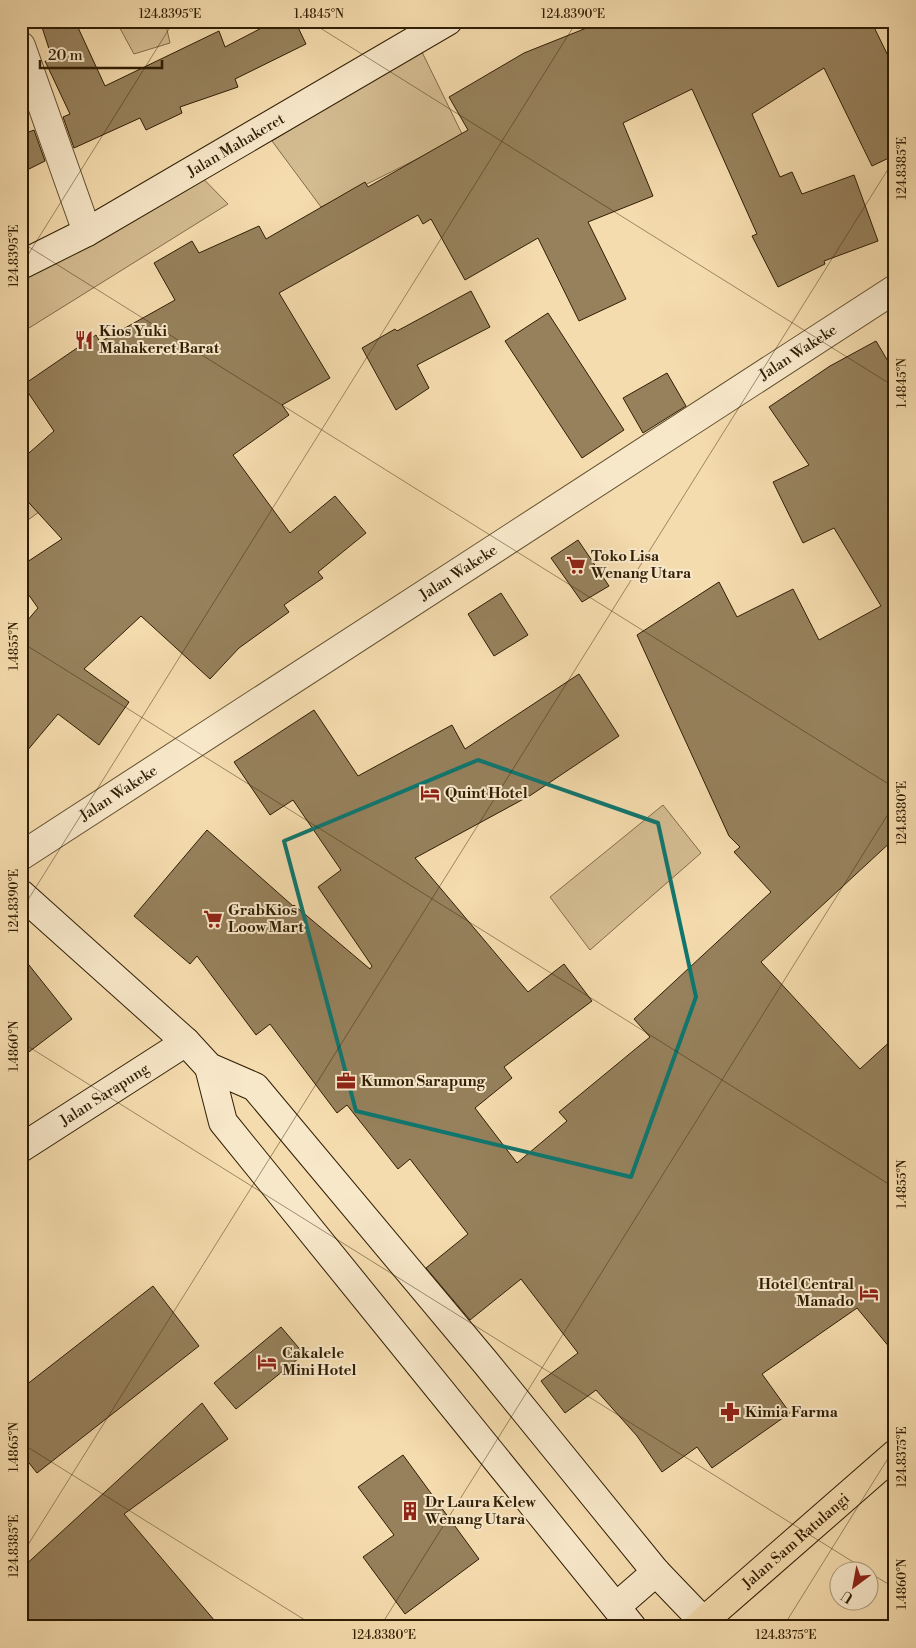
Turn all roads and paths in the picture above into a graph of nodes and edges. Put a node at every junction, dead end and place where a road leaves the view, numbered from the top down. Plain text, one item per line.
1 (448, 21) edge
2 (21, 46) edge
3 (87, 232) junction
4 (21, 265) edge
5 (895, 290) edge
6 (21, 856) edge
7 (21, 894) edge
8 (186, 1042) junction
9 (209, 1067) junction
10 (21, 1148) edge
11 (895, 1454) edge
12 (656, 1572) junction
13 (625, 1616) edge
14 (700, 1624) edge

1 - 3 street, Jalan Mahakeret
2 - 3 street
3 - 4 street, Jalan Mahakeret
5 - 6 street, Jalan Wakeke
7 - 8 street
8 - 9 street
8 - 10 street, Jalan Sarapung
9 - 12 street
9 - 13 street
11 - 14 main road, Jalan Sam Ratulangi
12 - 13 street
12 - 14 street

